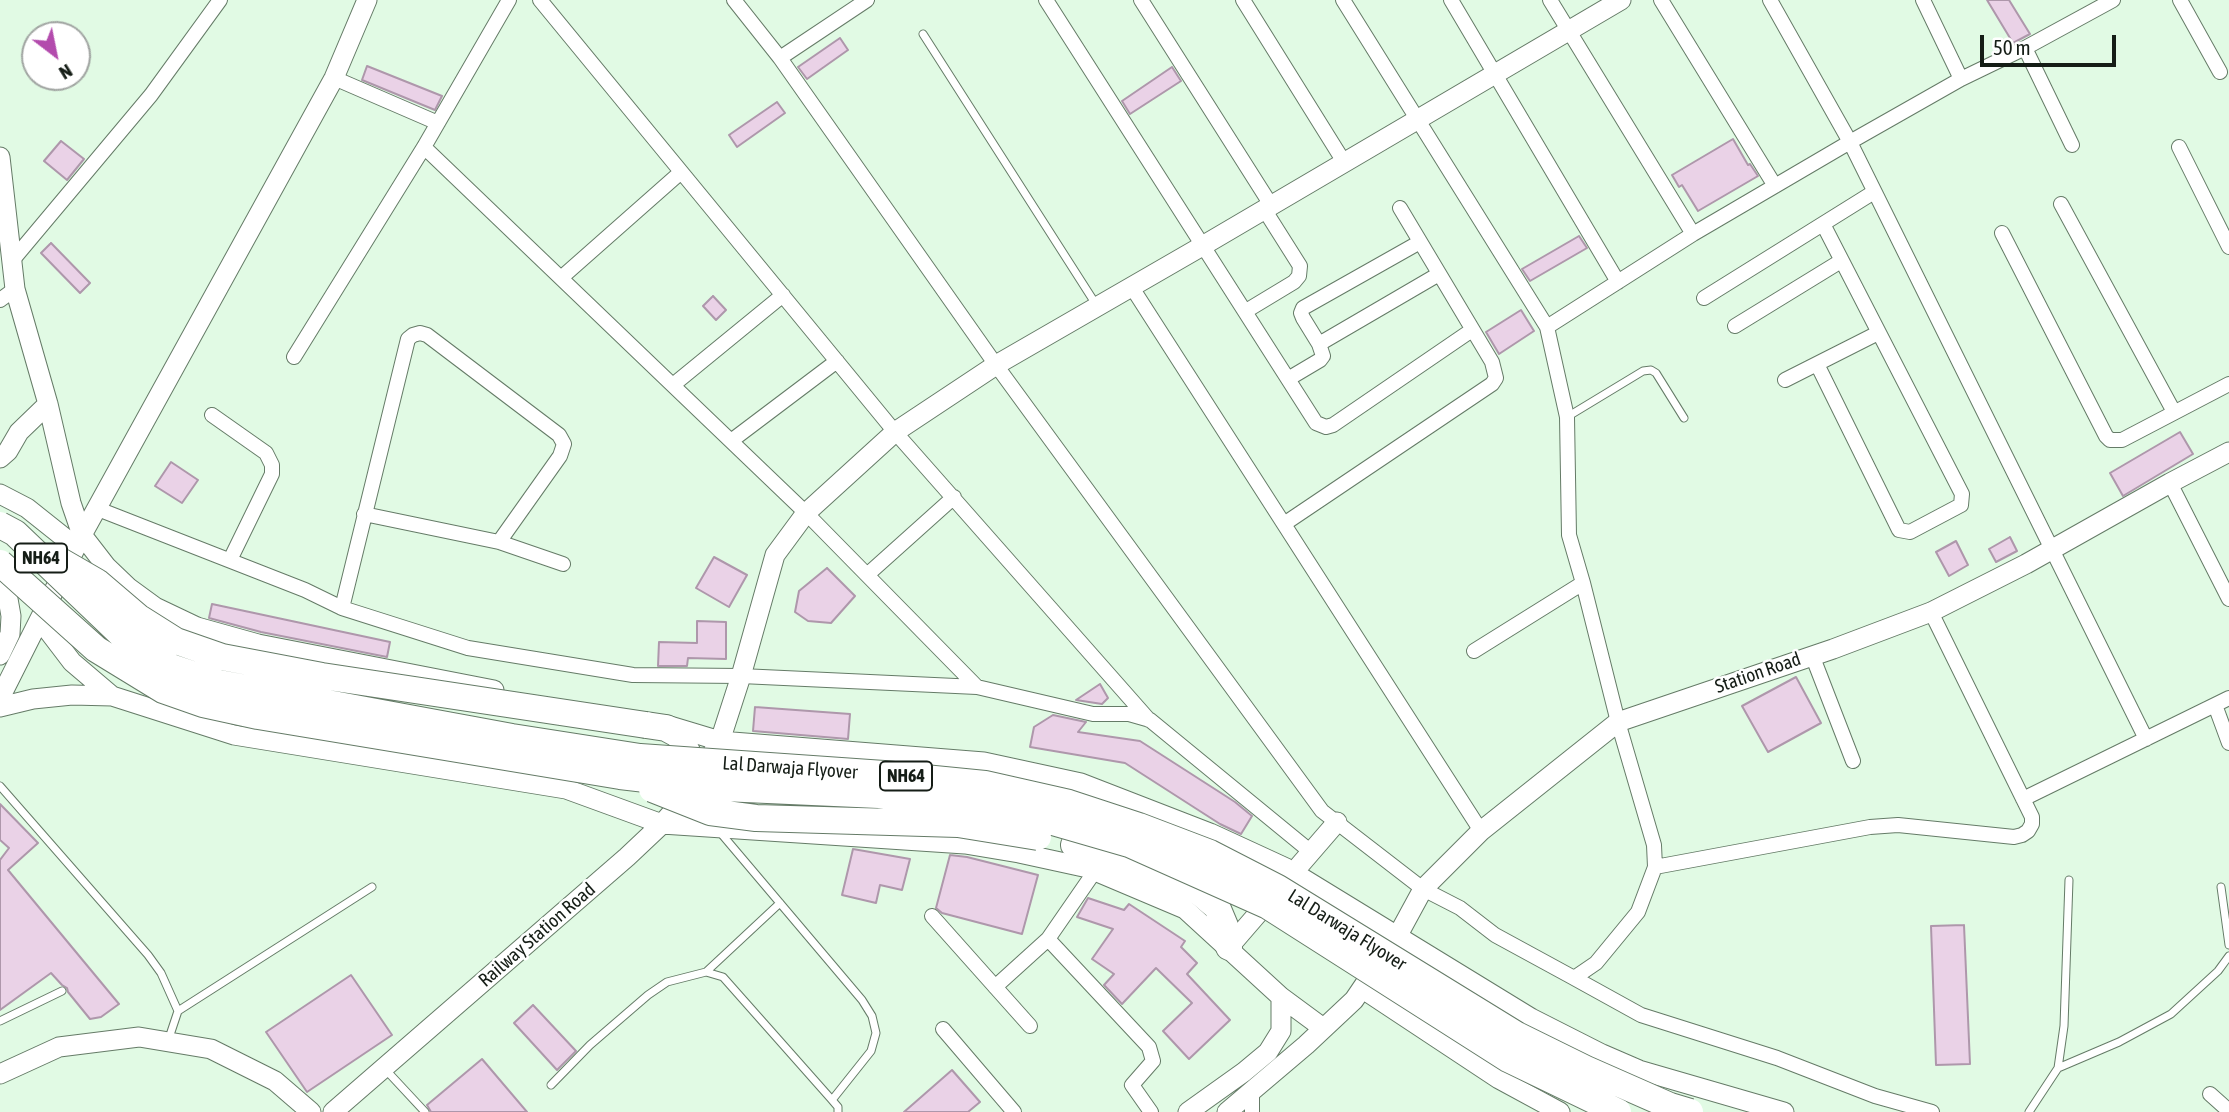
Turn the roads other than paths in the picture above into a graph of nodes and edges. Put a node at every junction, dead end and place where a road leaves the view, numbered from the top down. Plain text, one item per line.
1 (220, 0) edge
2 (367, 0) edge
3 (509, 0) edge
4 (540, 0) edge
5 (734, 0) edge
6 (867, 0) edge
7 (1046, 0) edge
8 (1141, 0) edge
9 (1243, 0) edge
10 (1343, 0) edge
11 (1451, 0) edge
12 (1550, 0) edge
13 (1621, 0) edge
14 (1661, 0) edge
15 (1770, 0) edge
16 (1923, 0) edge
17 (2113, 0) edge
18 (2180, 0) edge
19 (1569, 31) junction
20 (923, 34) dead end
21 (2025, 48) junction
22 (780, 58) junction
23 (2220, 72) dead end
24 (1496, 73) junction
25 (334, 78) junction
26 (1961, 79) junction
27 (1417, 120) junction
28 (438, 122) junction
29 (1850, 142) junction
30 (2072, 145) dead end
31 (2179, 147) dead end
32 (424, 148) junction
33 (1344, 162) junction
34 (1, 168) edge
35 (681, 172) junction
36 (1775, 186) junction
37 (1874, 192) junction
38 (2061, 204) dead end
39 (1268, 207) junction
40 (1400, 208) dead end
41 (1823, 224) junction
42 (2002, 233) dead end
43 (1693, 234) junction
44 (1420, 242) junction
45 (1205, 245) junction
46 (2229, 247) edge
47 (1841, 261) junction
48 (11, 262) junction
49 (1439, 274) junction
50 (561, 278) junction
51 (1618, 282) junction
52 (1131, 286) junction
53 (7, 294) edge
54 (783, 295) junction
55 (1704, 298) dead end
56 (1098, 307) junction
57 (1246, 311) junction
58 (1735, 326) dead end
59 (1547, 327) junction
60 (1472, 330) junction
61 (1878, 333) junction
62 (1319, 344) junction
63 (294, 356) dead end
64 (837, 361) junction
65 (1817, 364) junction
66 (996, 365) junction
67 (1288, 379) junction
68 (1785, 380) dead end
69 (2229, 384) edge
70 (673, 385) junction
71 (48, 404) junction
72 (2174, 412) junction
73 (212, 415) dead end
74 (1567, 417) junction
75 (1684, 418) dead end
76 (895, 432) junction
77 (731, 441) junction
78 (2229, 452) edge
79 (0, 458) edge
80 (2169, 483) junction
81 (0, 494) edge
82 (954, 497) junction
83 (98, 509) junction
84 (806, 513) junction
85 (364, 514) junction
86 (1284, 524) junction
87 (7, 529) edge
88 (79, 541) junction
89 (499, 542) junction
90 (2050, 549) junction
91 (230, 560) junction
92 (0, 563) edge
93 (563, 564) dead end
94 (2222, 570) edge
95 (867, 575) junction
96 (1583, 583) junction
97 (0, 584) edge
98 (2229, 598) edge
99 (342, 608) junction
100 (1931, 612) junction
101 (40, 620) junction
102 (1474, 652) dead end
103 (0, 655) edge
104 (1811, 655) junction
105 (741, 676) junction
106 (977, 687) junction
107 (112, 696) junction
108 (0, 698) edge
109 (2229, 698) edge
110 (2215, 705) junction
111 (0, 708) edge
112 (1150, 720) junction
113 (1618, 722) junction
114 (2146, 739) junction
115 (720, 741) junction
116 (2229, 743) edge
117 (1853, 761) dead end
118 (620, 776) junction
119 (0, 786) edge
120 (685, 799) junction
121 (2022, 799) junction
122 (1337, 822) junction
123 (662, 824) junction
124 (717, 828) junction
125 (1480, 831) junction
126 (1311, 852) junction
127 (1655, 867) junction
128 (1095, 871) junction
129 (1294, 873) junction
130 (2069, 880) dead end
131 (372, 887) dead end
132 (2221, 887) dead end
133 (1423, 889) junction
134 (780, 902) junction
135 (932, 916) dead end
136 (1398, 935) junction
137 (1048, 939) junction
138 (2229, 945) edge
139 (1229, 947) junction
140 (2229, 956) edge
141 (706, 972) junction
142 (1574, 978) junction
143 (995, 987) junction
144 (1363, 989) junction
145 (62, 991) dead end
146 (1281, 997) junction
147 (178, 1011) junction
148 (0, 1021) edge
149 (1030, 1026) dead end
150 (1323, 1028) junction
151 (943, 1029) dead end
152 (167, 1042) junction
153 (1592, 1049) junction
154 (1625, 1065) junction
155 (384, 1068) junction
156 (2058, 1068) junction
157 (0, 1074) edge
158 (551, 1085) dead end
159 (1252, 1091) junction
160 (2210, 1094) dead end
161 (832, 1100) junction
162 (1556, 1110) edge
163 (2229, 1111) edge
164 (311, 1112) edge
165 (333, 1112) edge
166 (425, 1112) edge
167 (838, 1112) edge
168 (1014, 1112) edge
169 (1151, 1112) edge
170 (1188, 1112) edge
171 (1227, 1112) edge
172 (1252, 1112) edge
173 (1620, 1112) edge
174 (1690, 1112) edge
175 (1784, 1112) edge
176 (1932, 1112) edge
177 (2029, 1112) edge

1 - 48 street
2 - 25 street
3 - 28 street
4 - 35 street
5 - 22 street
6 - 22 street
7 - 45 street
8 - 39 street
9 - 33 street
10 - 27 street
11 - 24 street
12 - 19 street
13 - 19 street, Railway Station Road
14 - 36 street
15 - 29 street
16 - 26 street
17 - 21 street
18 - 23 street
19 - 24 street, Railway Station Road
19 - 43 street
20 - 56 lane
21 - 26 street
21 - 30 street
22 - 66 street
24 - 27 street, Railway Station Road
24 - 51 street
25 - 28 street
25 - 83 street
26 - 29 street
27 - 33 street, Railway Station Road
27 - 59 street
28 - 32 street
29 - 36 street
29 - 37 street
31 - 46 street
32 - 50 street
32 - 63 street
33 - 39 street, Railway Station Road
34 - 48 street
35 - 50 street
35 - 54 street
36 - 43 street
37 - 41 street
37 - 90 street
38 - 72 street
39 - 45 street, Railway Station Road
39 - 57 street
40 - 44 street
41 - 47 street
41 - 55 street
42 - 72 street
43 - 51 street
44 - 49 street
44 - 62 street
45 - 52 street, Railway Station Road
45 - 57 street
47 - 58 street
47 - 61 street
48 - 53 street
49 - 60 street
49 - 62 street
50 - 70 street
51 - 59 street
52 - 56 street, Railway Station Road
52 - 86 street
53 - 71 street
54 - 64 street
54 - 70 street
56 - 66 street, Railway Station Road
57 - 67 street
59 - 74 street
60 - 67 street
60 - 86 street
61 - 65 street
61 - 65 street
62 - 67 street
64 - 76 street
64 - 77 street
65 - 68 street
66 - 76 street, Railway Station Road
66 - 122 street
69 - 72 street
70 - 77 street
71 - 79 street
71 - 88 street
73 - 91 street
74 - 75 lane
74 - 96 street
76 - 82 street
76 - 84 street, Railway Station Road
77 - 84 street
78 - 80 street, Station Road
80 - 90 street, Station Road
80 - 94 street
81 - 88 street
82 - 95 street
82 - 112 street
83 - 88 street
83 - 91 street
84 - 95 street
84 - 105 street, Railway Station Road
85 - 89 street
85 - 89 street
85 - 99 street
86 - 125 street
87 - 120 highway, bridge
87 - 174 highway, Lal Darwaja Flyover / NH64, bridge
88 - 101 street
88 - 115 street
89 - 93 street
90 - 100 street, Station Road
90 - 114 street
91 - 99 street
92 - 118 highway, Lal Darwaja Flyover / NH64, bridge
94 - 98 street
95 - 106 street
96 - 102 street
96 - 113 street
97 - 103 street
99 - 105 street
100 - 104 street, Station Road
100 - 121 street
101 - 107 street
101 - 108 street
104 - 113 street, Station Road
104 - 117 street
105 - 106 street
105 - 115 street, Railway Station Road
106 - 112 street
107 - 111 street
107 - 123 street
109 - 110 street
110 - 114 street
110 - 116 street
112 - 126 street
113 - 125 street, Station Road
113 - 127 street
114 - 121 street
115 - 120 street, Railway Station Road
115 - 129 street
118 - 139 highway, bridge
118 - 173 highway, Lal Darwaja Flyover / NH64, bridge
119 - 147 lane
120 - 123 street, Railway Station Road
121 - 127 street
122 - 126 street
122 - 133 street
123 - 124 street
123 - 155 street, Railway Station Road
124 - 128 street
124 - 134 lane
125 - 133 street, Station Road
126 - 129 street
127 - 142 street
128 - 137 street
128 - 139 street
129 - 136 street
129 - 139 street
130 - 156 lane
131 - 147 lane
132 - 138 lane
133 - 136 street, Station Road
133 - 142 street
134 - 141 lane
134 - 161 lane
135 - 143 street
136 - 144 street, Station Road
136 - 153 street
137 - 143 street
137 - 169 street
139 - 146 street
140 - 156 lane
141 - 158 lane
141 - 161 lane
142 - 176 street
143 - 149 street
144 - 150 street, Station Road
144 - 162 street
145 - 148 lane
146 - 150 street
146 - 170 street
147 - 152 lane
150 - 159 street, Station Road
151 - 168 street
152 - 157 street
152 - 164 street
153 - 154 street
153 - 162 street
154 - 173 street
154 - 175 street
155 - 165 street, Railway Station Road
155 - 166 lane
156 - 177 lane
159 - 171 street, Station Road
159 - 172 street
160 - 163 street
161 - 167 lane

